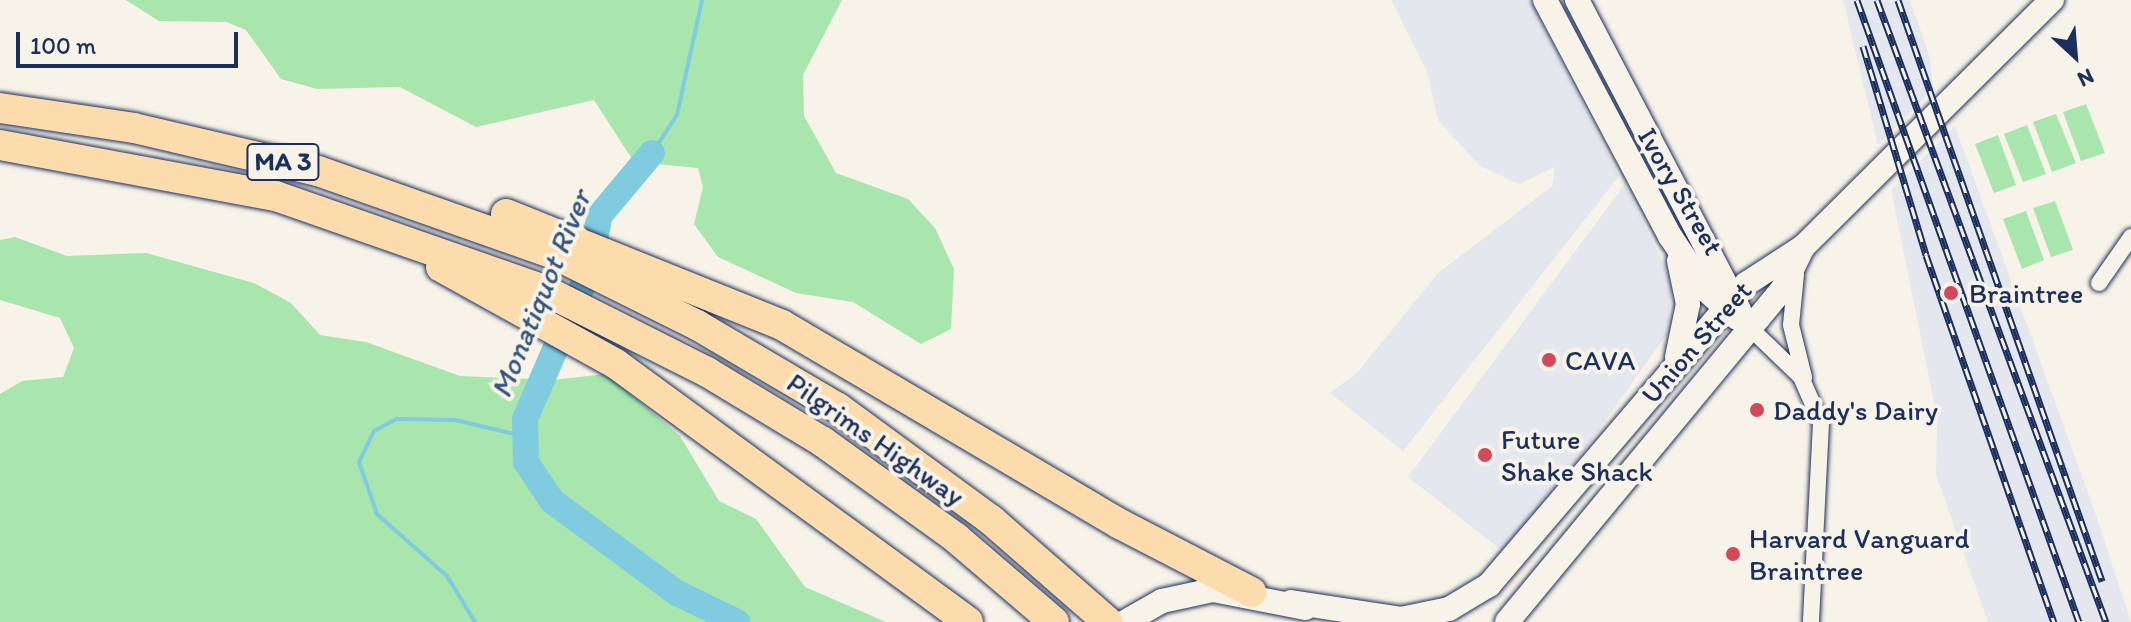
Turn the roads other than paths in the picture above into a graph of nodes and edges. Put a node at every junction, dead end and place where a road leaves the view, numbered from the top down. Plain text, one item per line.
1 (1545, 0) edge
2 (1577, 0) edge
3 (2052, 0) edge
4 (1576, 61) junction
5 (0, 108) edge
6 (0, 145) edge
7 (1665, 173) junction
8 (1670, 236) junction
9 (2131, 237) edge
10 (1800, 254) junction
11 (629, 274) junction
12 (2099, 283) dead end
13 (537, 302) junction
14 (1728, 304) junction
15 (1748, 326) junction
16 (1670, 371) junction
17 (1807, 386) junction
18 (1251, 592) junction
19 (1291, 602) junction
20 (1052, 620) edge
21 (968, 622) edge
22 (1108, 622) edge
23 (1125, 622) edge
24 (1337, 622) edge
25 (1507, 622) edge
26 (1811, 622) edge

1 - 4 main road, Ivory Street
2 - 7 main road, Ivory Street
3 - 10 main road, Union Street
4 - 7 main road
4 - 8 main road, Ivory Street
5 - 11 highway, MA 3
6 - 13 highway, MA 3
7 - 14 main road, Ivory Street
8 - 14 main road, Ivory Street
8 - 16 main road
9 - 12 street
10 - 14 main road, Union Street
10 - 15 main road, Union Street
10 - 17 street
11 - 18 highway
11 - 22 highway, Pilgrims Highway
13 - 20 highway, Pilgrims Highway
13 - 21 highway
14 - 15 main road, Ivory Street
14 - 16 main road, Union Street
15 - 17 street
15 - 25 main road, Union Street
16 - 19 main road, Union Street
17 - 26 street
18 - 19 main road
18 - 23 main road
19 - 24 main road

